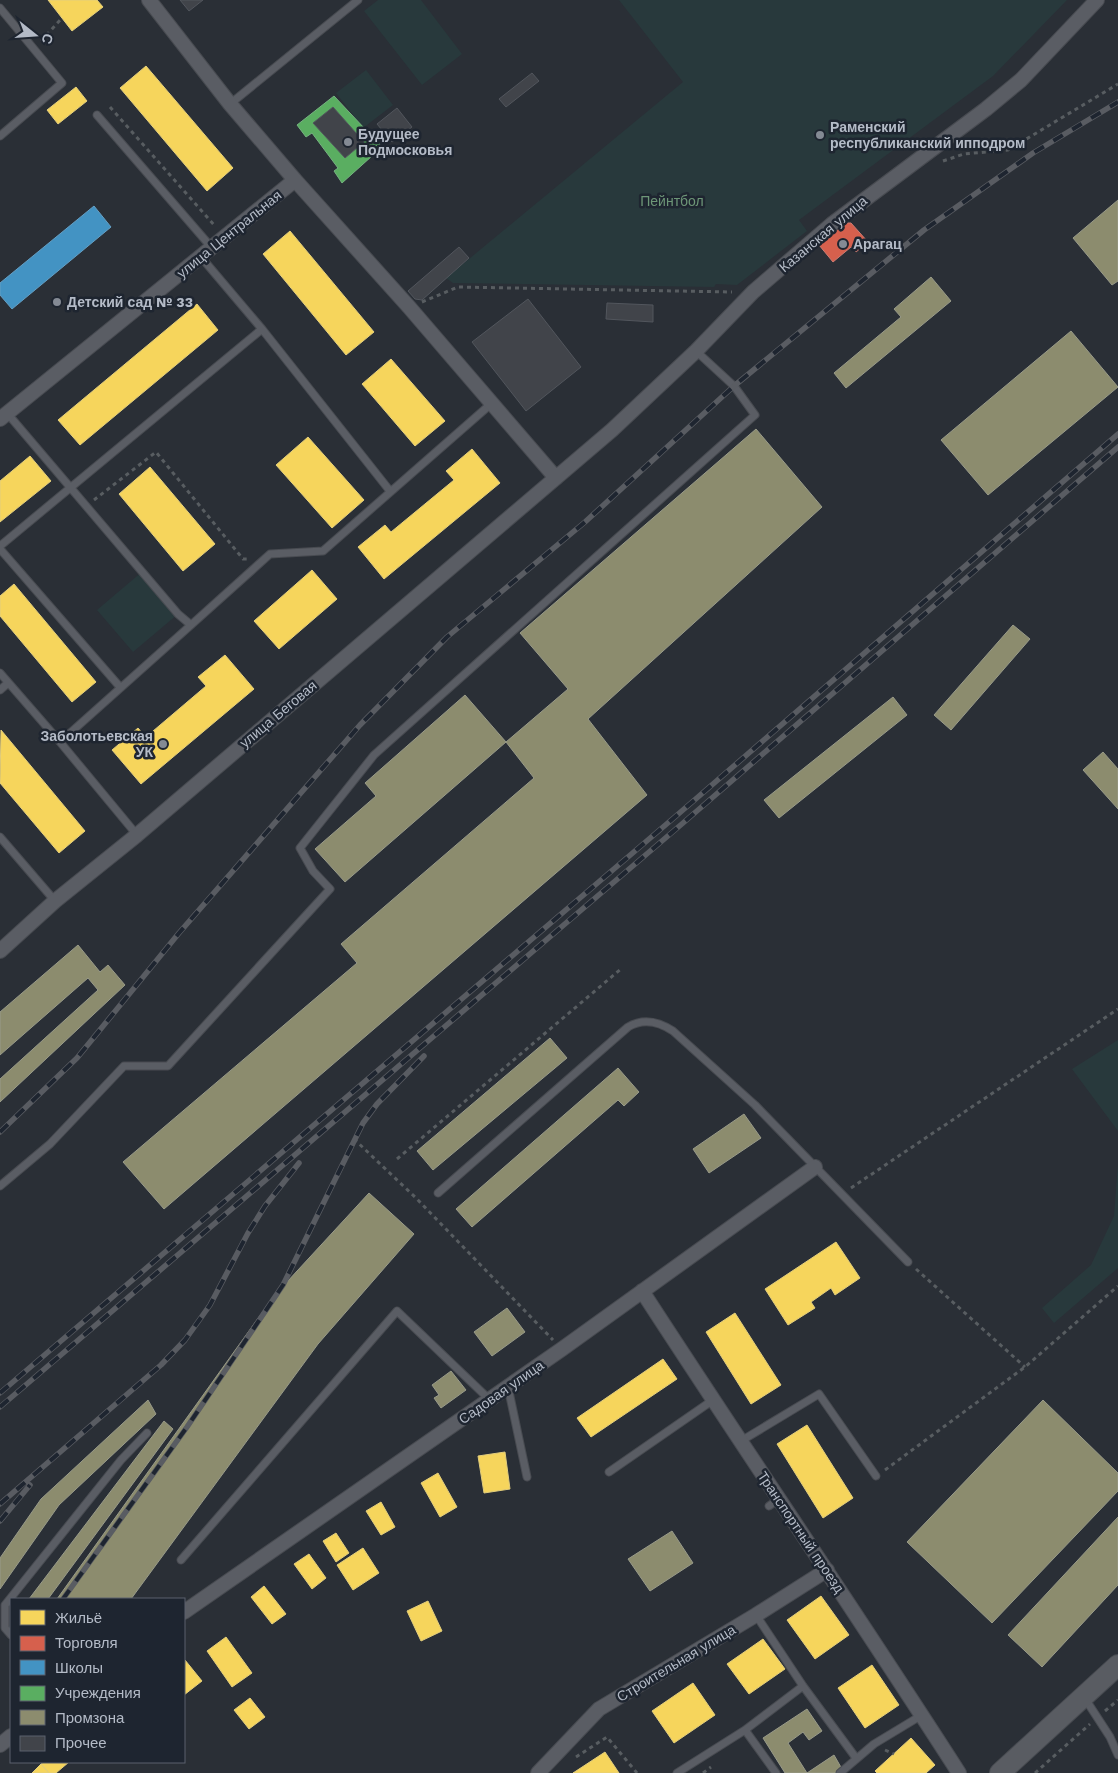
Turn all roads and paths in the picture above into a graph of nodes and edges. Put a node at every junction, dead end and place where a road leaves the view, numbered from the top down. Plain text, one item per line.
1 (149, 0) edge
2 (358, 0) edge
3 (1097, 0) edge
4 (0, 8) edge
5 (62, 18) dead end
6 (41, 42) dead end
7 (1118, 84) edge
8 (230, 104) junction
9 (110, 106) dead end
10 (97, 115) dead end
11 (0, 136) edge
12 (940, 163) dead end
13 (295, 180) junction
14 (219, 227) dead end
15 (212, 248) junction
16 (201, 257) junction
17 (753, 292) junction
18 (409, 307) junction
19 (262, 330) junction
20 (696, 351) junction
21 (492, 402) junction
22 (4, 416) edge
23 (556, 478) junction
24 (71, 488) junction
25 (390, 491) junction
26 (87, 506) junction
27 (0, 548) edge
28 (262, 561) junction
29 (192, 625) junction
30 (0, 674) edge
31 (8, 683) junction
32 (120, 687) junction
33 (0, 690) edge
34 (60, 742) junction
35 (136, 835) junction
36 (0, 836) edge
37 (54, 901) junction
38 (0, 951) edge
39 (622, 968) dead end
40 (1118, 1009) edge
41 (354, 1139) dead end
42 (397, 1158) dead end
43 (815, 1168) junction
44 (0, 1186) edge
45 (438, 1193) dead end
46 (841, 1194) junction
47 (908, 1262) joint
48 (1118, 1286) edge
49 (642, 1291) junction
50 (562, 1349) junction
51 (1025, 1367) junction
52 (508, 1387) junction
53 (490, 1400) junction
54 (713, 1400) junction
55 (147, 1433) dead end
56 (741, 1441) junction
57 (608, 1472) dead end
58 (876, 1476) joint
59 (527, 1477) dead end
60 (181, 1560) dead end
61 (827, 1570) junction
62 (11, 1598) edge
63 (10, 1599) edge
64 (185, 1611) edge
65 (756, 1616) junction
66 (10, 1634) edge
67 (1118, 1665) edge
68 (803, 1686) junction
69 (1084, 1696) junction
70 (1118, 1700) edge
71 (922, 1715) junction
72 (1098, 1717) junction
73 (744, 1730) junction
74 (10, 1737) edge
75 (0, 1745) edge
76 (1118, 1755) edge
77 (574, 1758) dead end
78 (856, 1758) junction
79 (711, 1767) dead end
80 (538, 1773) edge
81 (637, 1773) edge
82 (677, 1773) edge
83 (704, 1773) edge
84 (776, 1773) edge
85 (840, 1773) edge
86 (959, 1773) edge
87 (1000, 1773) edge
88 (1035, 1773) edge

1 - 8 street
2 - 8 lane
3 - 17 street, Казанская улица
4 - 11 lane
5 - 6 path
7 - 12 path
8 - 13 street
9 - 14 path
10 - 15 lane
13 - 15 street, улица Центральная
13 - 18 street
15 - 16 street, улица Центральная
16 - 19 lane
16 - 22 street, улица Центральная
17 - 18 path
17 - 20 street, Казанская улица
18 - 21 street
19 - 24 lane
19 - 25 lane
20 - 23 street, Казанская улица
20 - 44 lane
21 - 23 street
21 - 25 lane
22 - 24 lane
23 - 35 street, улица Беговая
24 - 26 lane
24 - 27 lane
25 - 28 lane
26 - 28 path
26 - 29 lane
27 - 32 lane
28 - 29 lane
29 - 32 lane
30 - 31 lane
31 - 33 lane
31 - 34 lane
32 - 34 lane
34 - 35 lane
35 - 37 street, улица Беговая
36 - 37 lane
37 - 38 street, улица Беговая
39 - 42 path
40 - 46 path
41 - 50 path
43 - 45 lane
43 - 46 lane
43 - 49 street, Садовая улица
46 - 47 lane
47 - 51 path
48 - 51 path
49 - 50 street, Садовая улица
49 - 54 street, Транспортный проезд
50 - 52 street, Садовая улица
51 - 58 path
52 - 53 street, Садовая улица
52 - 59 lane
53 - 60 lane
53 - 64 street, Садовая улица
54 - 56 street, Транспортный проезд
54 - 57 lane
55 - 62 lane
56 - 58 lane
56 - 61 street, Транспортный проезд
61 - 65 street, Строительная улица
61 - 71 street, Транспортный проезд
63 - 66 lane
65 - 68 lane
65 - 80 street, Строительная улица
67 - 69 main road
68 - 73 lane
68 - 78 lane
69 - 72 lane
69 - 87 main road
70 - 72 path
71 - 78 lane
71 - 86 street, Транспортный проезд
72 - 76 lane
72 - 88 path
73 - 82 lane
73 - 84 lane
74 - 75 street
77 - 81 path
78 - 85 lane
79 - 83 path

